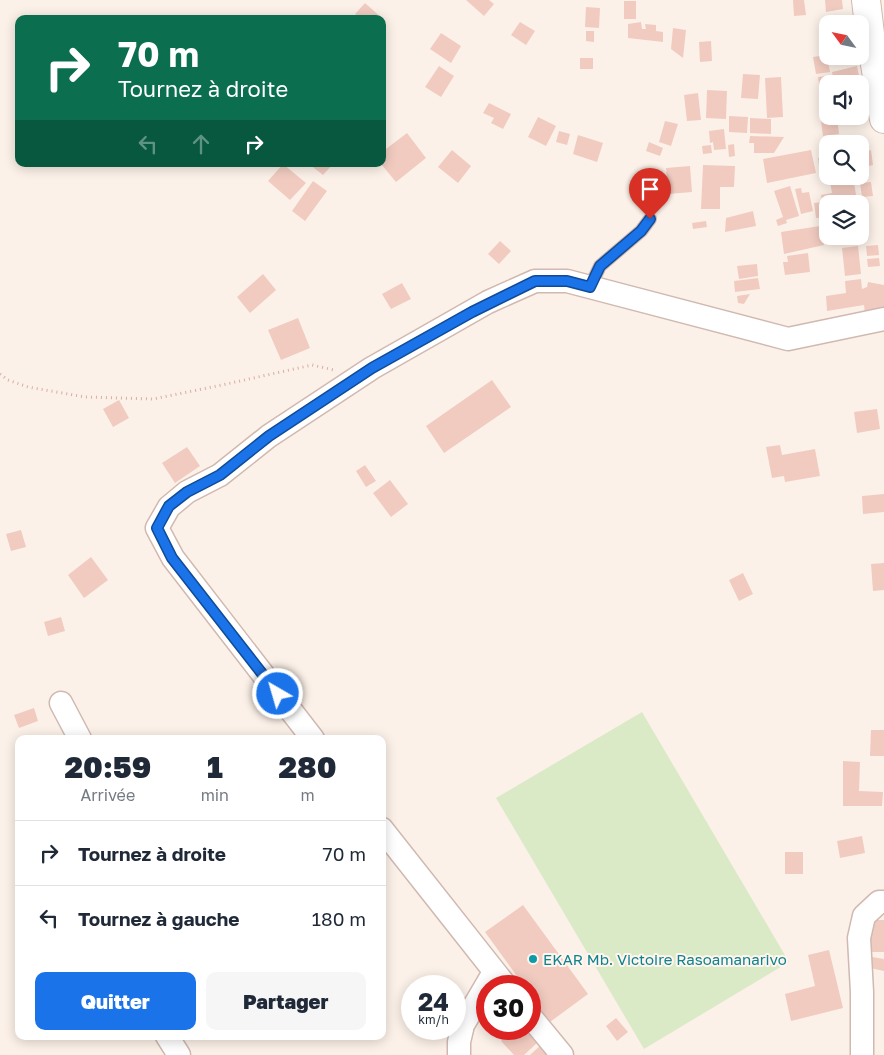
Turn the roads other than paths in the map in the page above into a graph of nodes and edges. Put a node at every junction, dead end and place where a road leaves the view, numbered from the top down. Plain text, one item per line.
1 (866, 0) edge
2 (884, 119) edge
3 (650, 219) dead end
4 (590, 287) junction
5 (884, 319) edge
6 (62, 702) dead end
7 (78, 735) edge
8 (310, 735) edge
9 (386, 833) edge
10 (884, 902) edge
11 (497, 975) edge
12 (476, 1009) edge
13 (541, 1029) edge
14 (170, 1040) edge
15 (179, 1055) edge
16 (459, 1055) edge
17 (562, 1055) edge
18 (862, 1055) edge

1 - 2 main road
3 - 4 lane
4 - 5 street
4 - 8 street
6 - 7 street
9 - 11 street
10 - 18 street
12 - 16 street
13 - 17 street
14 - 15 street

